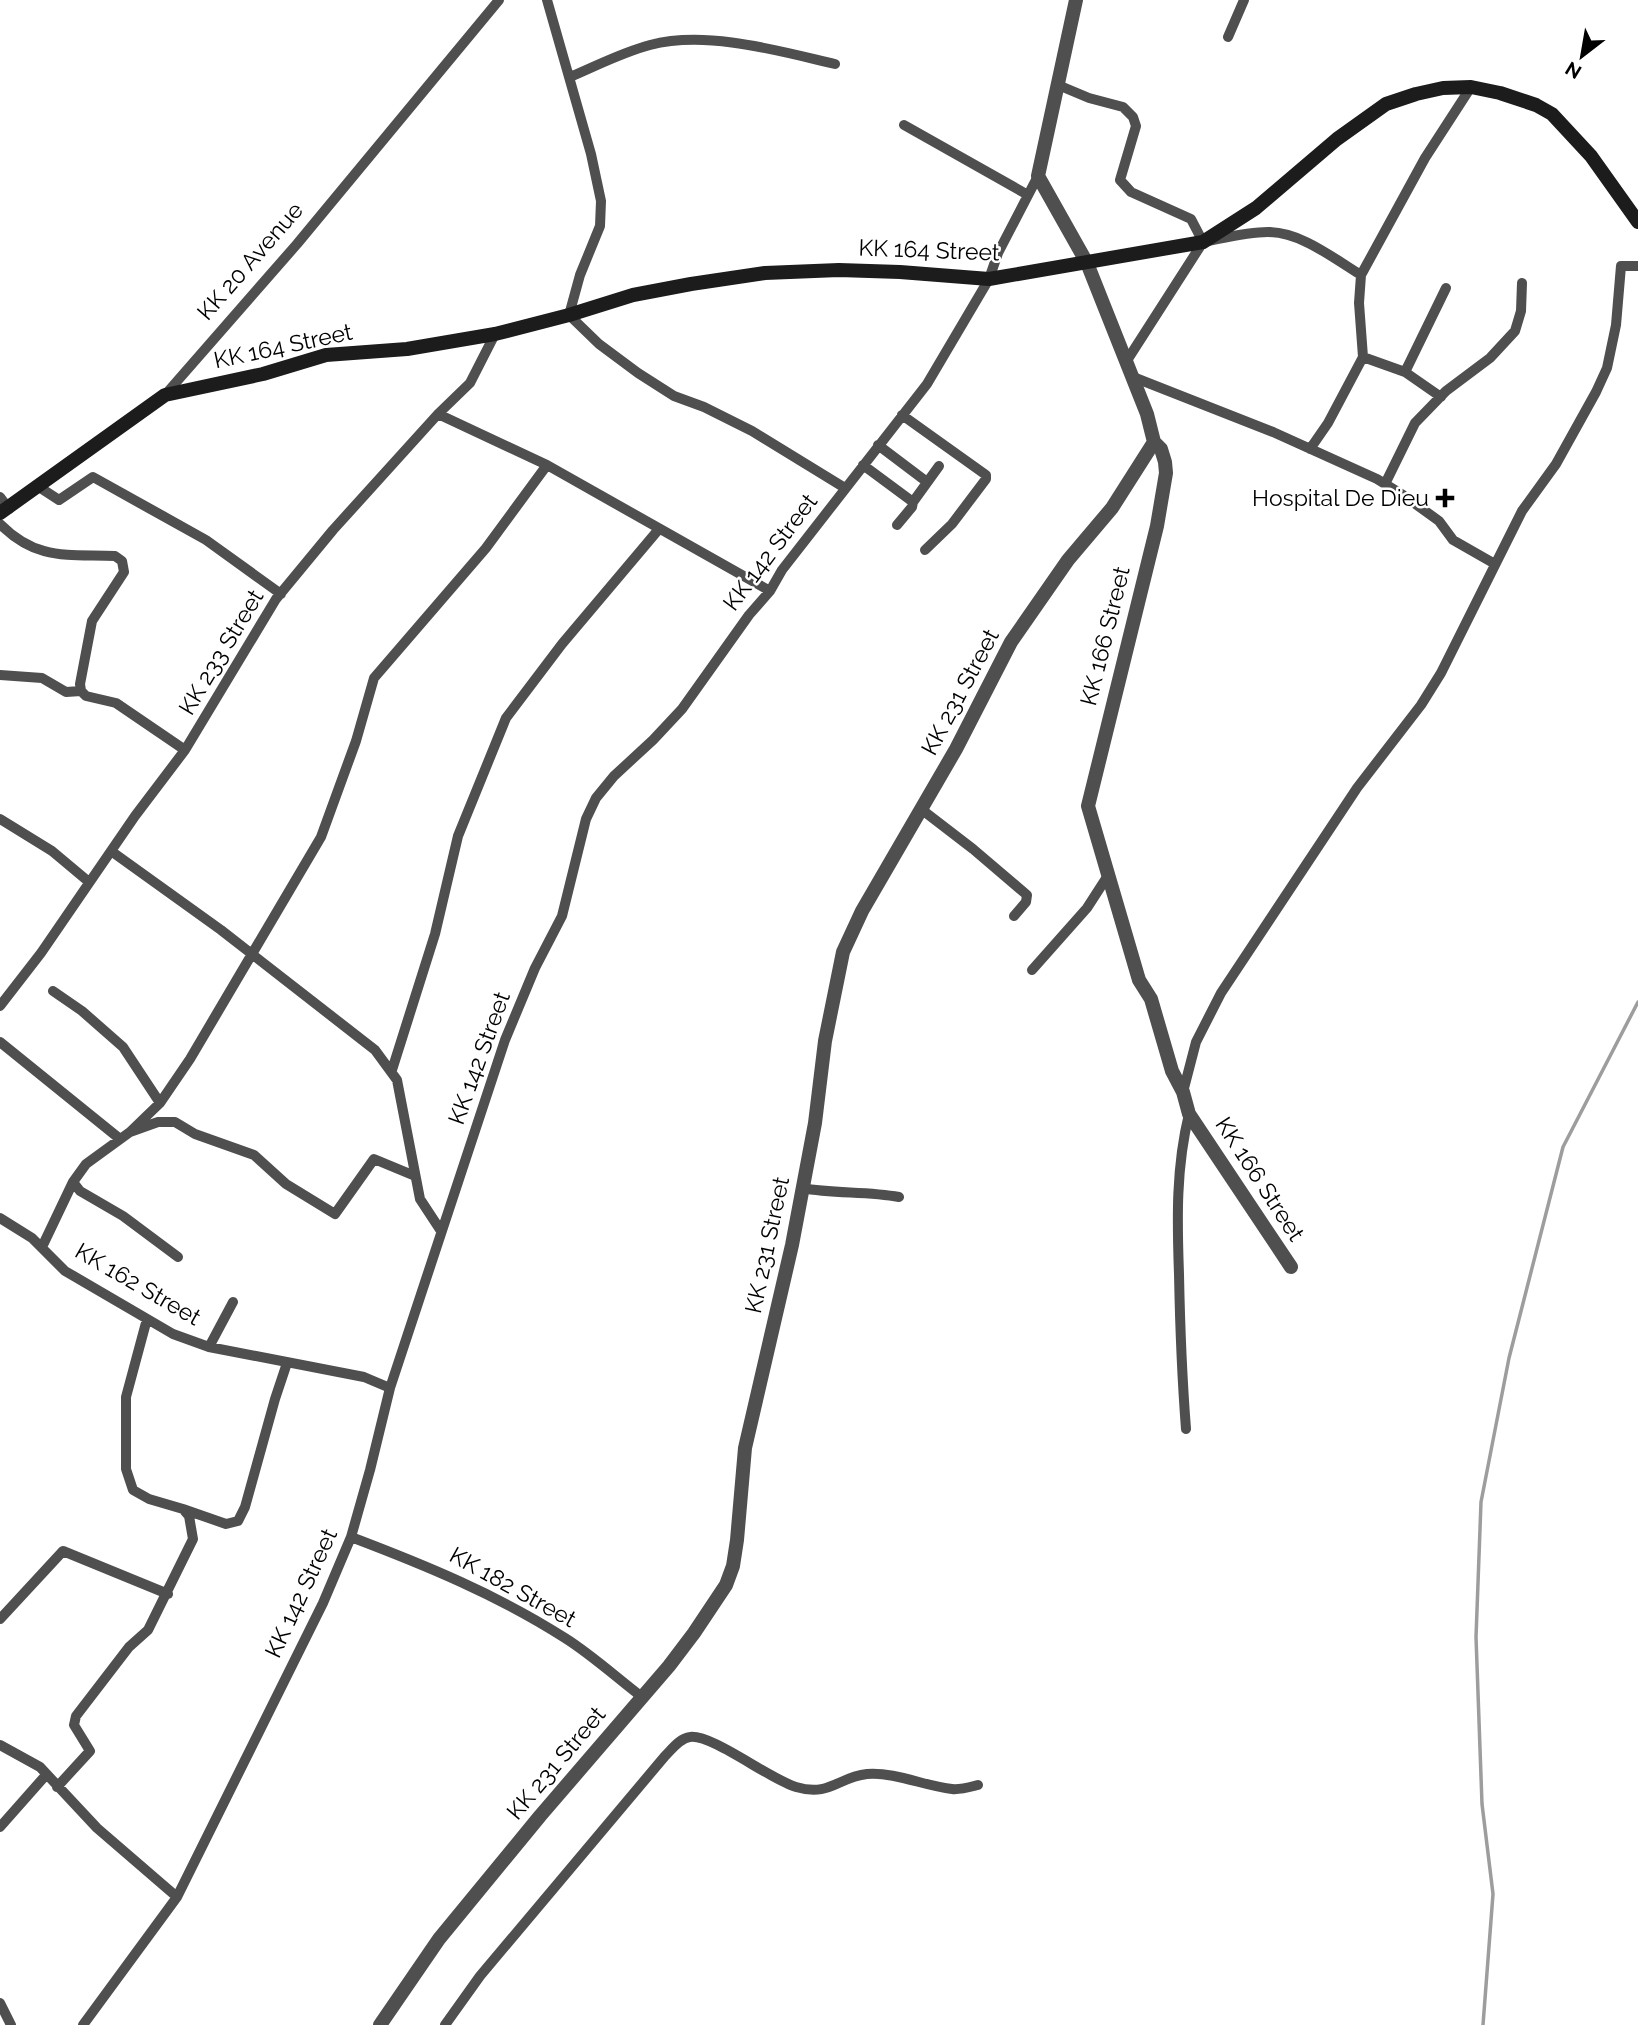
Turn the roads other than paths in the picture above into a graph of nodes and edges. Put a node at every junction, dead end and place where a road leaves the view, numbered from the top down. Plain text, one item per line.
1 (499, 0) edge
2 (547, 0) edge
3 (1076, 0) edge
4 (1241, 1) edge
5 (1228, 37) dead end
6 (835, 64) dead end
7 (570, 77) junction
8 (1058, 85) junction
9 (1471, 87) junction
10 (904, 125) dead end
11 (1038, 176) junction
12 (1028, 195) junction
13 (1638, 222) edge
14 (1203, 242) junction
15 (1087, 263) junction
16 (1638, 266) edge
17 (1361, 275) junction
18 (989, 279) junction
19 (1522, 283) dead end
20 (1446, 288) dead end
21 (569, 315) junction
22 (495, 334) junction
23 (1363, 357) junction
24 (1126, 362) junction
25 (1405, 372) junction
26 (1133, 377) junction
27 (165, 395) junction
28 (1441, 397) junction
29 (438, 414) junction
30 (902, 415) junction
31 (1154, 442) junction
32 (877, 445) junction
33 (1310, 449) junction
34 (547, 465) junction
35 (863, 465) junction
36 (939, 466) dead end
37 (928, 482) junction
38 (1385, 484) junction
39 (39, 486) junction
40 (845, 488) junction
41 (913, 502) junction
42 (3, 506) edge
43 (0, 524) edge
44 (897, 525) dead end
45 (659, 529) junction
46 (925, 550) dead end
47 (1495, 564) junction
48 (769, 591) junction
49 (281, 594) junction
50 (0, 675) edge
51 (81, 691) junction
52 (185, 750) junction
53 (921, 809) junction
54 (0, 819) edge
55 (111, 851) junction
56 (1107, 877) junction
57 (89, 882) junction
58 (1014, 916) dead end
59 (253, 955) junction
60 (1032, 970) dead end
61 (53, 991) dead end
62 (0, 1006) edge
63 (0, 1042) edge
64 (392, 1070) junction
65 (1183, 1092) junction
66 (160, 1102) junction
67 (1189, 1114) junction
68 (125, 1135) junction
69 (415, 1177) junction
70 (73, 1182) junction
71 (802, 1188) junction
72 (899, 1196) dead end
73 (0, 1218) edge
74 (441, 1231) junction
75 (41, 1247) junction
76 (178, 1257) dead end
77 (1291, 1267) dead end
78 (233, 1302) dead end
79 (147, 1319) junction
80 (209, 1347) junction
81 (287, 1363) junction
82 (390, 1388) junction
83 (1186, 1429) dead end
84 (183, 1509) junction
85 (351, 1537) junction
86 (168, 1594) junction
87 (0, 1619) edge
88 (642, 1697) junction
89 (0, 1745) edge
90 (46, 1775) junction
91 (978, 1785) dead end
92 (57, 1787) junction
93 (0, 1827) edge
94 (177, 1897) junction
95 (0, 2003) edge
96 (11, 2025) edge
97 (83, 2025) edge
98 (380, 2025) edge
99 (445, 2025) edge

1 - 27 street, KK 20 Avenue
2 - 7 street
3 - 8 street
4 - 5 street
6 - 7 street
7 - 21 street
8 - 11 street
8 - 14 street
9 - 13 main road, KK 164 Street
9 - 14 main road, KK 164 Street
9 - 17 street
10 - 12 street
11 - 12 street, KK 142 Street
11 - 15 street, KK 166 Street
12 - 18 street, KK 142 Street
14 - 15 main road, KK 164 Street
14 - 17 street
14 - 24 street
15 - 18 main road, KK 164 Street
15 - 24 street, KK 166 Street
16 - 47 street
17 - 23 street
18 - 21 main road, KK 164 Street
18 - 30 street, KK 142 Street
19 - 28 street
20 - 25 street
21 - 22 main road, KK 164 Street
21 - 40 street
22 - 27 main road, KK 164 Street
22 - 29 street, KK 233 Street
23 - 25 street
23 - 33 street
24 - 26 street, KK 166 Street
25 - 28 street
26 - 31 street, KK 166 Street
26 - 33 street
27 - 39 main road, KK 20 Avenue
28 - 38 street
29 - 34 street
29 - 49 street, KK 233 Street
30 - 32 street, KK 142 Street
30 - 46 street
31 - 53 street, KK 231 Street
31 - 56 street, KK 166 Street
32 - 35 street, KK 142 Street
32 - 37 street
33 - 38 street
34 - 45 street
34 - 59 street
35 - 40 street, KK 142 Street
35 - 41 street
36 - 37 street
37 - 41 street
38 - 47 street
39 - 42 main road, KK 20 Avenue
39 - 49 street
40 - 48 street, KK 142 Street
41 - 44 street
43 - 51 street
45 - 48 street
45 - 64 street
47 - 65 street
48 - 74 street, KK 142 Street
49 - 52 street, KK 233 Street
50 - 51 street
51 - 52 street
52 - 55 street, KK 233 Street
53 - 58 street
53 - 71 street, KK 231 Street
54 - 57 street
55 - 57 street, KK 233 Street
55 - 59 street
56 - 60 street
56 - 65 street, KK 166 Street
57 - 62 street, KK 233 Street
59 - 64 street
59 - 66 street
61 - 66 street
63 - 68 street
64 - 69 street
65 - 67 street, KK 166 Street
66 - 68 street
67 - 77 street, KK 166 Street
67 - 83 street
68 - 69 street
68 - 70 street
69 - 74 street
70 - 75 street
70 - 76 street
71 - 72 street
71 - 88 street, KK 231 Street
73 - 75 street, KK 162 Street
74 - 82 street, KK 142 Street
75 - 79 street, KK 162 Street
78 - 80 street
79 - 80 street, KK 162 Street
79 - 84 street
80 - 81 street, KK 162 Street
81 - 82 street, KK 162 Street
81 - 84 street
82 - 85 street, KK 142 Street
84 - 86 street
85 - 88 street, KK 182 Street
85 - 94 street, KK 142 Street
86 - 87 street
86 - 92 street
88 - 98 street, KK 231 Street
89 - 90 street
90 - 92 street
90 - 93 street
91 - 99 street
92 - 94 street
94 - 97 street, KK 142 Street
95 - 96 street

